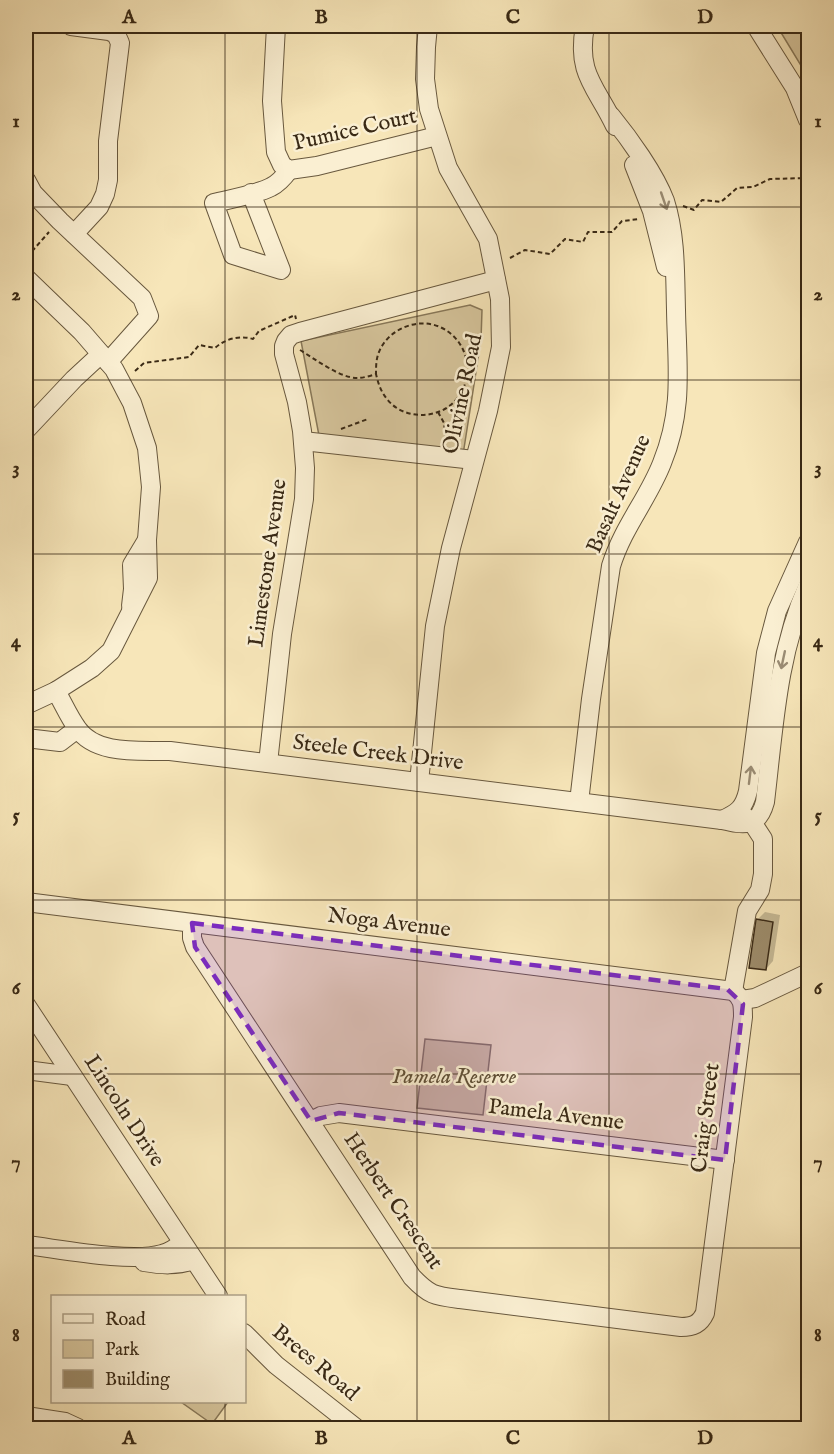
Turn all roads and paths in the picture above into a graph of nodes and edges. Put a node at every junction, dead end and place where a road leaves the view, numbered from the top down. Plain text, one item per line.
1 (71, 26) edge
2 (276, 26) edge
3 (429, 26) edge
4 (585, 26) edge
5 (756, 26) edge
6 (808, 120) edge
7 (437, 136) junction
8 (289, 170) junction
9 (808, 178) edge
10 (26, 180) edge
11 (251, 193) dead end
12 (685, 207) dead end
13 (642, 219) dead end
14 (54, 227) dead end
15 (74, 234) junction
16 (27, 257) edge
17 (510, 258) dead end
18 (26, 278) edge
19 (496, 280) junction
20 (296, 319) dead end
21 (300, 350) dead end
22 (104, 358) junction
23 (135, 371) dead end
24 (376, 374) junction
25 (438, 412) junction
26 (368, 419) dead end
27 (339, 429) dead end
28 (26, 430) edge
29 (303, 441) junction
30 (443, 457) junction
31 (474, 460) junction
32 (808, 542) edge
33 (808, 585) edge
34 (56, 691) junction
35 (26, 705) edge
36 (78, 729) junction
37 (26, 738) edge
38 (268, 763) junction
39 (419, 782) junction
40 (579, 801) junction
41 (746, 817) junction
42 (26, 902) edge
43 (192, 923) junction
44 (808, 973) edge
45 (737, 995) junction
46 (26, 1005) edge
47 (26, 1070) edge
48 (72, 1076) junction
49 (311, 1122) junction
50 (725, 1160) junction
51 (182, 1243) junction
52 (26, 1245) edge
53 (125, 1257) junction
54 (194, 1260) junction
55 (217, 1295) edge
56 (705, 1313) joint
57 (246, 1335) edge
58 (26, 1416) edge
59 (78, 1428) edge
60 (356, 1428) edge

1 - 15 street
2 - 8 street, Pumice Court
3 - 7 street, Olivine Road
4 - 40 street, Basalt Avenue
5 - 6 street
7 - 8 street, Pumice Court
7 - 19 street, Olivine Road
8 - 11 street
9 - 12 path
10 - 15 street
13 - 17 path
14 - 16 path
15 - 22 street
18 - 22 street
19 - 29 street, Limestone Avenue
19 - 31 street, Olivine Road
20 - 23 path
21 - 24 path
22 - 28 street
22 - 34 street
24 - 25 path
24 - 25 path
25 - 30 path
26 - 27 path
29 - 30 street
29 - 38 street, Limestone Avenue
30 - 31 street
31 - 39 street, Olivine Road
41 -> 32 street
33 -> 41 street
34 - 35 street
34 - 36 street, Steele Creek Drive
36 - 37 street
36 - 38 street, Steele Creek Drive
38 - 39 street, Steele Creek Drive
39 - 40 street, Steele Creek Drive
40 - 41 street, Steele Creek Drive
41 - 45 street, Craig Street
42 - 43 street, Noga Avenue
43 - 45 street, Noga Avenue
43 - 49 street, Herbert Crescent
44 - 45 street
45 - 50 street, Craig Street
46 - 48 street, Lincoln Drive
47 - 48 street
48 - 51 street, Lincoln Drive
49 - 50 street, Pamela Avenue
49 - 56 street, Herbert Crescent
50 - 56 street, Craig Street
51 - 53 street
51 - 54 street, Lincoln Drive
52 - 53 street
53 - 54 street
54 - 55 street
57 - 60 street, Brees Road
58 - 59 street

